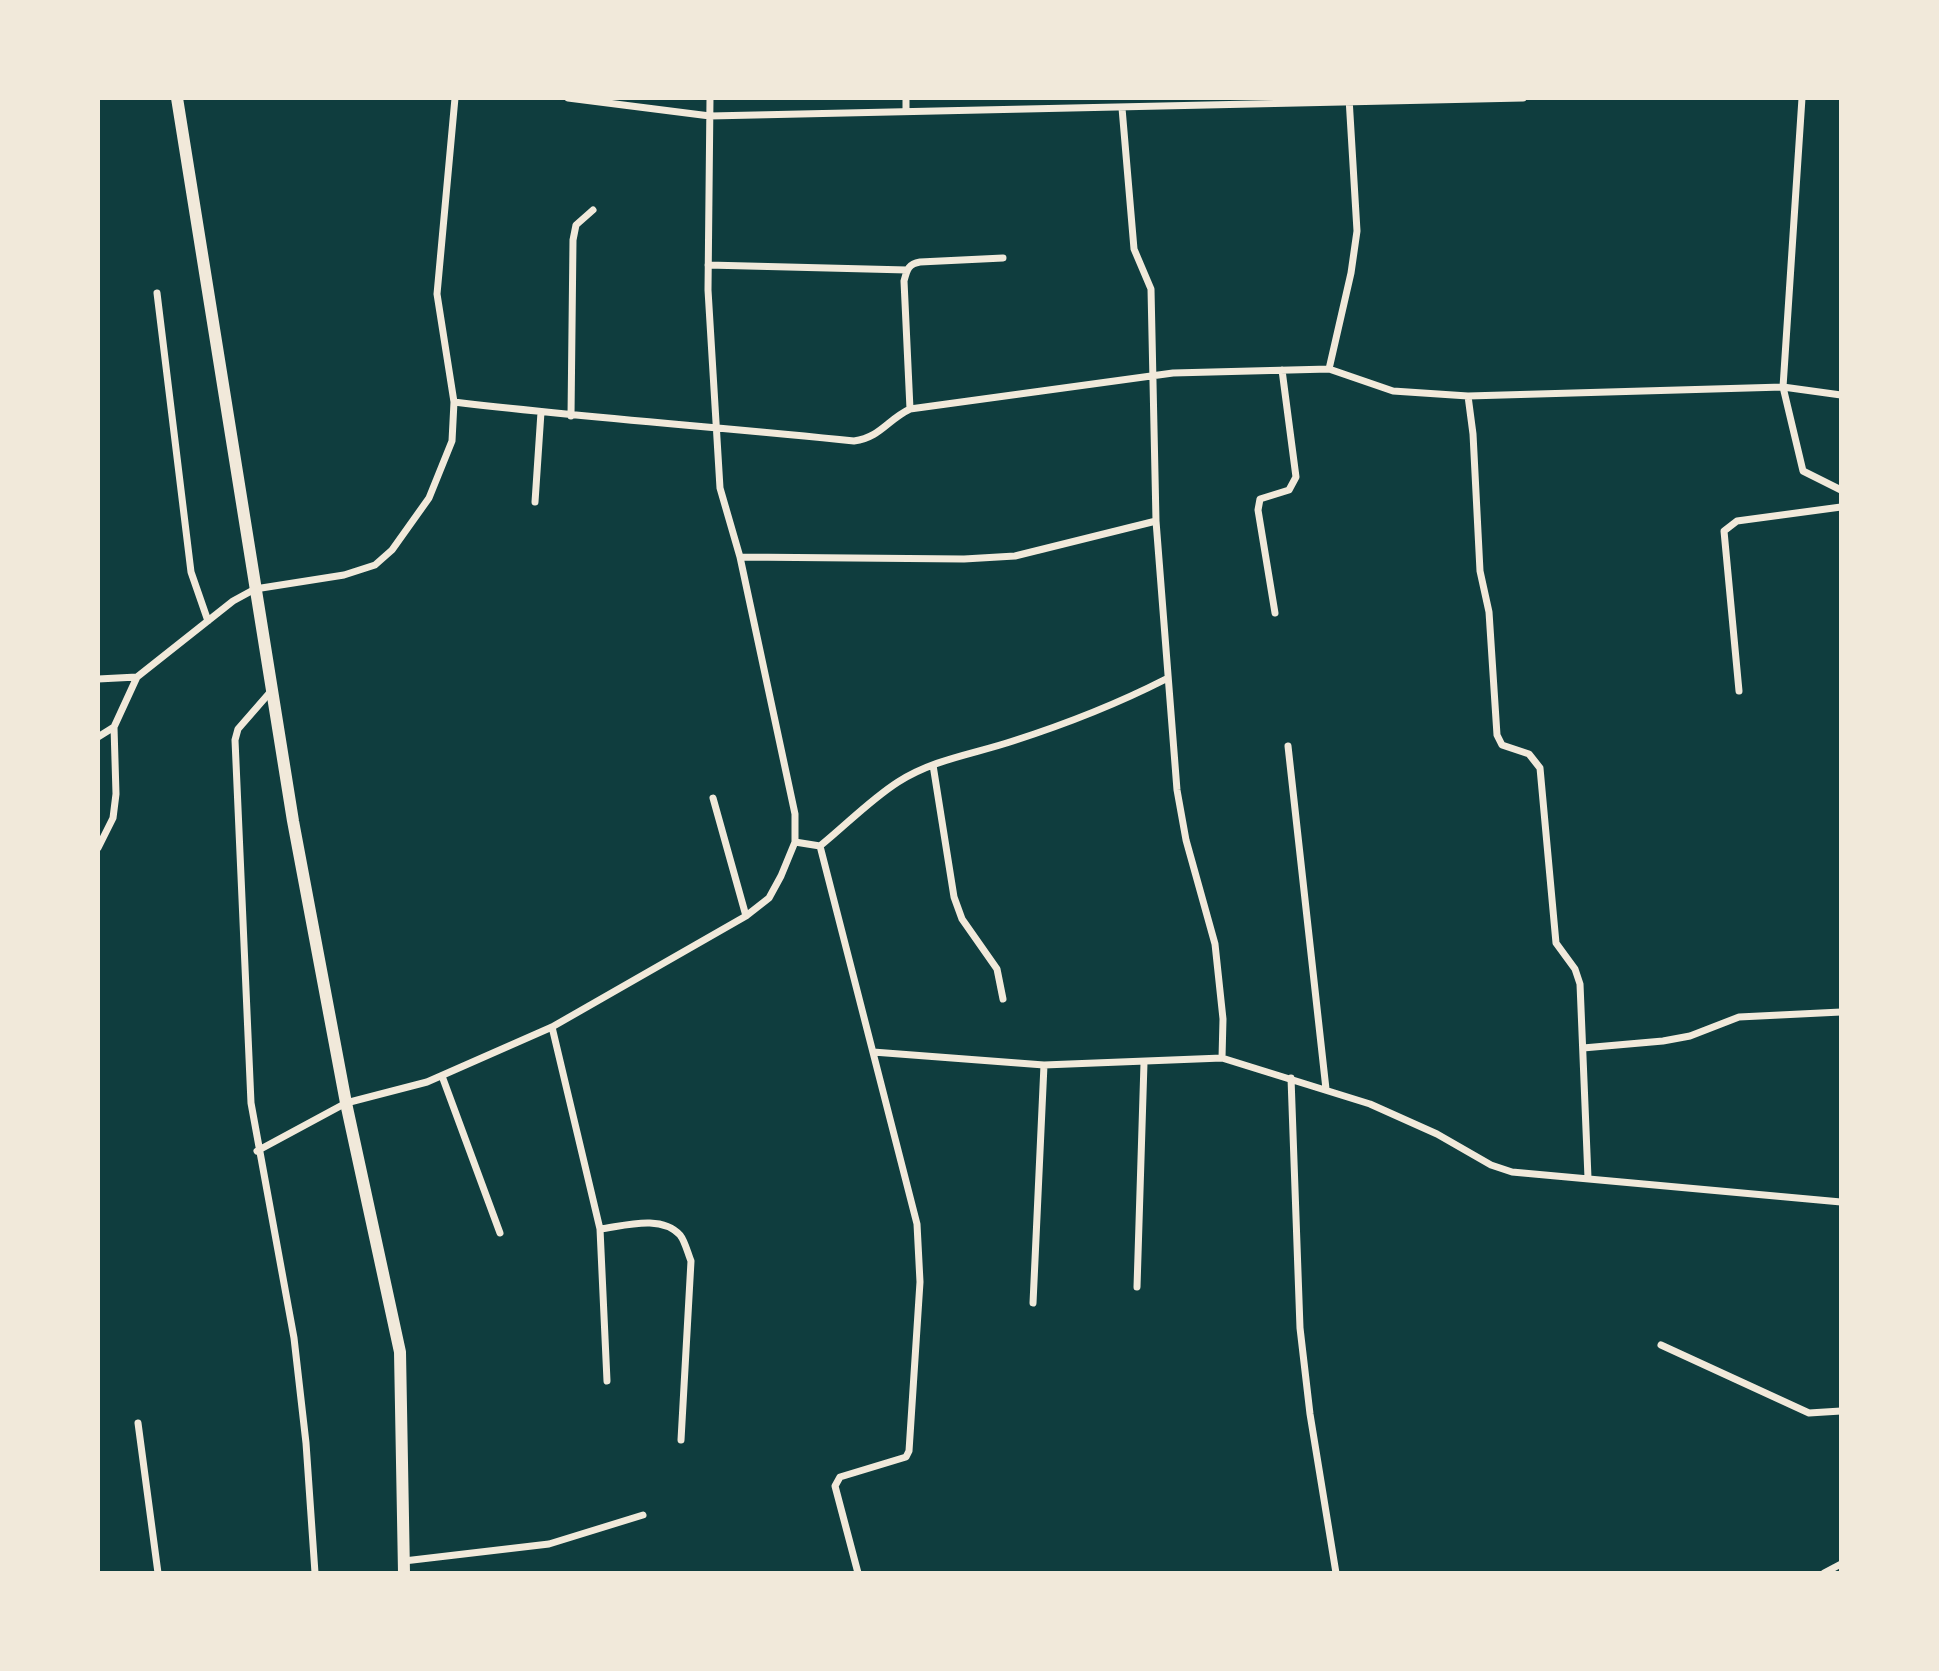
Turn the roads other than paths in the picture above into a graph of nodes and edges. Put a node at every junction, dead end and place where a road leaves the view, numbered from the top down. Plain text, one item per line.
1 (177, 98) edge
2 (455, 98) edge
3 (568, 98) edge
4 (710, 98) edge
5 (906, 98) edge
6 (1524, 98) edge
7 (1802, 98) edge
8 (1349, 99) edge
9 (1122, 108) junction
10 (906, 111) junction
11 (710, 116) junction
12 (593, 210) dead end
13 (1003, 258) dead end
14 (708, 265) junction
15 (907, 270) junction
16 (157, 293) dead end
17 (1329, 369) junction
18 (1282, 370) junction
19 (1153, 378) junction
20 (1783, 387) junction
21 (1841, 395) edge
22 (1468, 396) junction
23 (454, 401) junction
24 (910, 409) junction
25 (541, 412) junction
26 (571, 416) junction
27 (715, 426) junction
28 (1841, 490) edge
29 (535, 502) dead end
30 (1841, 508) edge
31 (1156, 521) junction
32 (740, 557) junction
33 (255, 589) junction
34 (1275, 613) dead end
35 (208, 621) junction
36 (137, 677) junction
37 (98, 679) edge
38 (1166, 679) junction
39 (272, 690) junction
40 (1739, 691) dead end
41 (114, 727) junction
42 (98, 737) edge
43 (1288, 746) dead end
44 (933, 765) junction
45 (713, 798) dead end
46 (795, 842) junction
47 (820, 846) junction
48 (98, 848) edge
49 (746, 916) junction
50 (1003, 999) dead end
51 (1841, 1012) edge
52 (552, 1027) junction
53 (1583, 1048) junction
54 (873, 1052) junction
55 (1222, 1058) junction
56 (1144, 1063) junction
57 (1044, 1065) junction
58 (442, 1076) junction
59 (1290, 1078) junction
60 (1326, 1088) junction
61 (346, 1103) junction
62 (257, 1150) junction
63 (1588, 1178) junction
64 (1841, 1202) edge
65 (600, 1229) junction
66 (500, 1233) dead end
67 (1137, 1287) dead end
68 (1033, 1303) dead end
69 (1661, 1345) dead end
70 (607, 1381) dead end
71 (1841, 1411) edge
72 (138, 1423) dead end
73 (681, 1440) dead end
74 (643, 1515) dead end
75 (1841, 1564) edge
76 (404, 1567) edge
77 (158, 1573) edge
78 (315, 1573) edge
79 (858, 1573) edge
80 (1336, 1573) edge
81 (1824, 1573) edge

1 - 33 street
2 - 23 street
3 - 11 street
4 - 11 street
5 - 10 street
6 - 8 street
7 - 20 street
8 - 9 street
8 - 17 street
9 - 10 street
9 - 19 street
10 - 11 street
11 - 14 street
12 - 26 street
13 - 15 street
14 - 15 street
14 - 27 street
15 - 24 street
16 - 35 street
17 - 18 street
17 - 22 street
18 - 19 street
18 - 34 street
19 - 24 street
19 - 31 street
20 - 21 street
20 - 22 street
20 - 28 street
22 - 53 street
23 - 25 street
23 - 33 street
24 - 27 street
25 - 26 street
25 - 29 street
26 - 27 street
27 - 32 street
30 - 40 street
31 - 32 street
31 - 38 street
32 - 46 street
33 - 35 street
33 - 39 street
35 - 36 street
36 - 37 street
36 - 41 street
38 - 44 street
38 - 55 street
39 - 61 street
39 - 62 street
41 - 42 street
41 - 48 street
43 - 60 street
44 - 47 street
44 - 50 street
45 - 49 street
46 - 47 street
46 - 49 street
47 - 54 street
49 - 52 street
51 - 53 street
52 - 58 street
52 - 65 street
53 - 63 street
54 - 57 street
54 - 79 street
55 - 56 street
55 - 59 street
56 - 57 street
56 - 67 street
57 - 68 street
58 - 61 street
58 - 66 street
59 - 60 street
59 - 80 street
60 - 63 street
61 - 62 street
61 - 76 street
62 - 78 street
63 - 64 street
65 - 70 street
65 - 73 street
69 - 71 street
72 - 77 street
74 - 76 street
75 - 81 street

